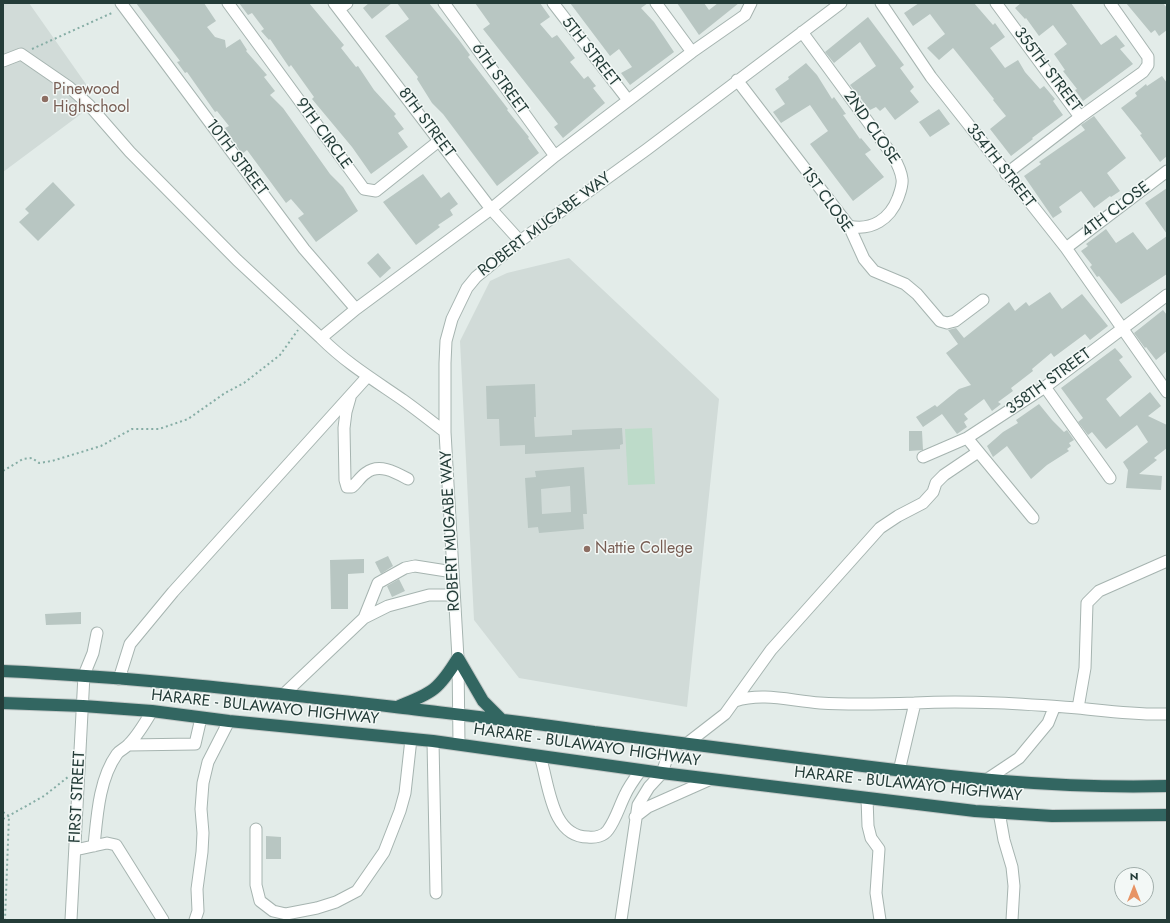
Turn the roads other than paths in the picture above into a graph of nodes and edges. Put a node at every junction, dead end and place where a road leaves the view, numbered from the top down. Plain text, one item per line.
1 (228, 3) edge
2 (444, 3) edge
3 (553, 3) edge
4 (656, 3) edge
5 (752, 3) edge
6 (841, 3) edge
7 (881, 3) edge
8 (996, 3) edge
9 (1110, 3) edge
10 (122, 5) edge
11 (340, 5) edge
12 (802, 32) junction
13 (692, 52) junction
14 (3, 61) edge
15 (737, 80) junction
16 (628, 100) junction
17 (1080, 117) junction
18 (440, 140) junction
19 (554, 156) junction
20 (1167, 171) edge
21 (1006, 174) junction
22 (491, 209) junction
23 (849, 226) junction
24 (520, 241) junction
25 (1066, 248) junction
26 (1167, 295) edge
27 (983, 300) dead end
28 (356, 309) junction
29 (1122, 328) junction
30 (321, 338) junction
31 (367, 377) junction
32 (1045, 387) junction
33 (1167, 392) edge
34 (350, 396) junction
35 (445, 432) junction
36 (968, 438) junction
37 (978, 452) junction
38 (923, 457) dead end
39 (1110, 478) dead end
40 (408, 479) dead end
41 (1033, 518) dead end
42 (1167, 561) edge
43 (453, 572) junction
44 (454, 595) junction
45 (364, 618) junction
46 (97, 633) dead end
47 (458, 658) junction
48 (3, 671) edge
49 (84, 675) junction
50 (119, 679) junction
51 (285, 693) junction
52 (735, 701) junction
53 (3, 703) edge
54 (916, 703) junction
55 (83, 706) junction
56 (396, 707) junction
57 (1054, 708) junction
58 (1078, 708) junction
59 (152, 712) junction
60 (460, 714) junction
61 (1167, 714) edge
62 (201, 718) junction
63 (502, 720) junction
64 (229, 721) junction
65 (411, 739) junction
66 (433, 741) junction
67 (672, 743) junction
68 (459, 744) junction
69 (129, 745) junction
70 (685, 745) junction
71 (540, 756) junction
72 (641, 770) junction
73 (899, 771) junction
74 (662, 773) junction
75 (711, 779) junction
76 (986, 780) junction
77 (1167, 786) edge
78 (867, 798) junction
79 (1000, 812) junction
80 (1167, 815) edge
81 (635, 817) junction
82 (256, 829) dead end
83 (94, 846) junction
84 (75, 850) junction
85 (436, 893) dead end
86 (71, 920) edge
87 (164, 920) edge
88 (195, 920) edge
89 (621, 920) edge
90 (880, 920) edge
91 (1012, 920) edge

1 - 18 street, 9TH CIRCLE
2 - 19 street, 6TH STREET
3 - 16 street, 5TH STREET
4 - 13 street
5 - 13 street
6 - 12 street, ROBERT MUGABE WAY
7 - 21 street, 354TH STREET
8 - 17 street, 355TH STREET
9 - 17 street, 355TH STREET
10 - 28 street, 10TH STREET
11 - 18 street, 8TH STREET
12 - 15 street, ROBERT MUGABE WAY
12 - 23 street, 2ND CLOSE
13 - 16 street
14 - 30 street
15 - 23 street, 1ST CLOSE
15 - 24 street, ROBERT MUGABE WAY
16 - 19 street
17 - 21 street
18 - 22 street, 8TH STREET
19 - 22 street
20 - 25 street, 4TH CLOSE
21 - 25 street, 354TH STREET
22 - 24 street, 8TH STREET
22 - 28 street
23 - 27 street, 1ST CLOSE
24 - 35 street, ROBERT MUGABE WAY
25 - 29 street, 354TH STREET
26 - 29 street, 358TH STREET
28 - 30 street
29 - 32 street, 358TH STREET
29 - 33 street, 354TH STREET
30 - 31 street
31 - 34 street
31 - 35 street
32 - 36 street, 358TH STREET
32 - 39 street
34 - 40 street
34 - 50 street
35 - 43 street, ROBERT MUGABE WAY
36 - 37 street
36 - 38 street, 358TH STREET
37 - 41 street
37 - 52 street
42 - 58 street
43 - 44 street, ROBERT MUGABE WAY
43 - 45 street
44 - 45 street
44 - 47 street, ROBERT MUGABE WAY
45 - 51 street
46 - 49 street
47 - 56 highway
47 - 60 street, ROBERT MUGABE WAY
47 - 63 highway
48 - 49 highway, HARARE - BULAWAYO HIGHWAY
49 - 50 highway, HARARE - BULAWAYO HIGHWAY
49 - 55 street, FIRST STREET
50 - 51 highway, HARARE - BULAWAYO HIGHWAY
51 - 56 highway, HARARE - BULAWAYO HIGHWAY
52 - 54 street
52 - 70 street
53 - 55 highway, HARARE - BULAWAYO HIGHWAY
54 - 57 street
54 - 73 street
55 - 59 highway, HARARE - BULAWAYO HIGHWAY
55 - 84 street, FIRST STREET
56 - 60 highway, HARARE - BULAWAYO HIGHWAY
57 - 58 street
57 - 76 street
58 - 61 street
59 - 62 highway, HARARE - BULAWAYO HIGHWAY
59 - 69 street
60 - 63 highway, HARARE - BULAWAYO HIGHWAY
60 - 68 street, ROBERT MUGABE WAY
62 - 64 highway, HARARE - BULAWAYO HIGHWAY
62 - 69 street
63 - 67 highway, HARARE - BULAWAYO HIGHWAY
64 - 65 highway, HARARE - BULAWAYO HIGHWAY
64 - 88 street
65 - 66 highway, HARARE - BULAWAYO HIGHWAY
65 - 82 street
66 - 68 highway, HARARE - BULAWAYO HIGHWAY
66 - 85 street
67 - 70 highway, HARARE - BULAWAYO HIGHWAY
67 - 74 street
68 - 71 highway, HARARE - BULAWAYO HIGHWAY
69 - 83 street
70 - 73 highway, HARARE - BULAWAYO HIGHWAY
71 - 72 highway, HARARE - BULAWAYO HIGHWAY
71 - 72 street
72 - 74 highway, HARARE - BULAWAYO HIGHWAY
73 - 76 highway, HARARE - BULAWAYO HIGHWAY
74 - 75 highway, HARARE - BULAWAYO HIGHWAY
74 - 81 street
75 - 78 highway, HARARE - BULAWAYO HIGHWAY
75 - 81 street
76 - 77 highway, HARARE - BULAWAYO HIGHWAY
78 - 79 highway, HARARE - BULAWAYO HIGHWAY
78 - 90 street
79 - 80 highway, HARARE - BULAWAYO HIGHWAY
79 - 91 street
81 - 89 street
83 - 84 street
83 - 87 street
84 - 86 street, FIRST STREET

